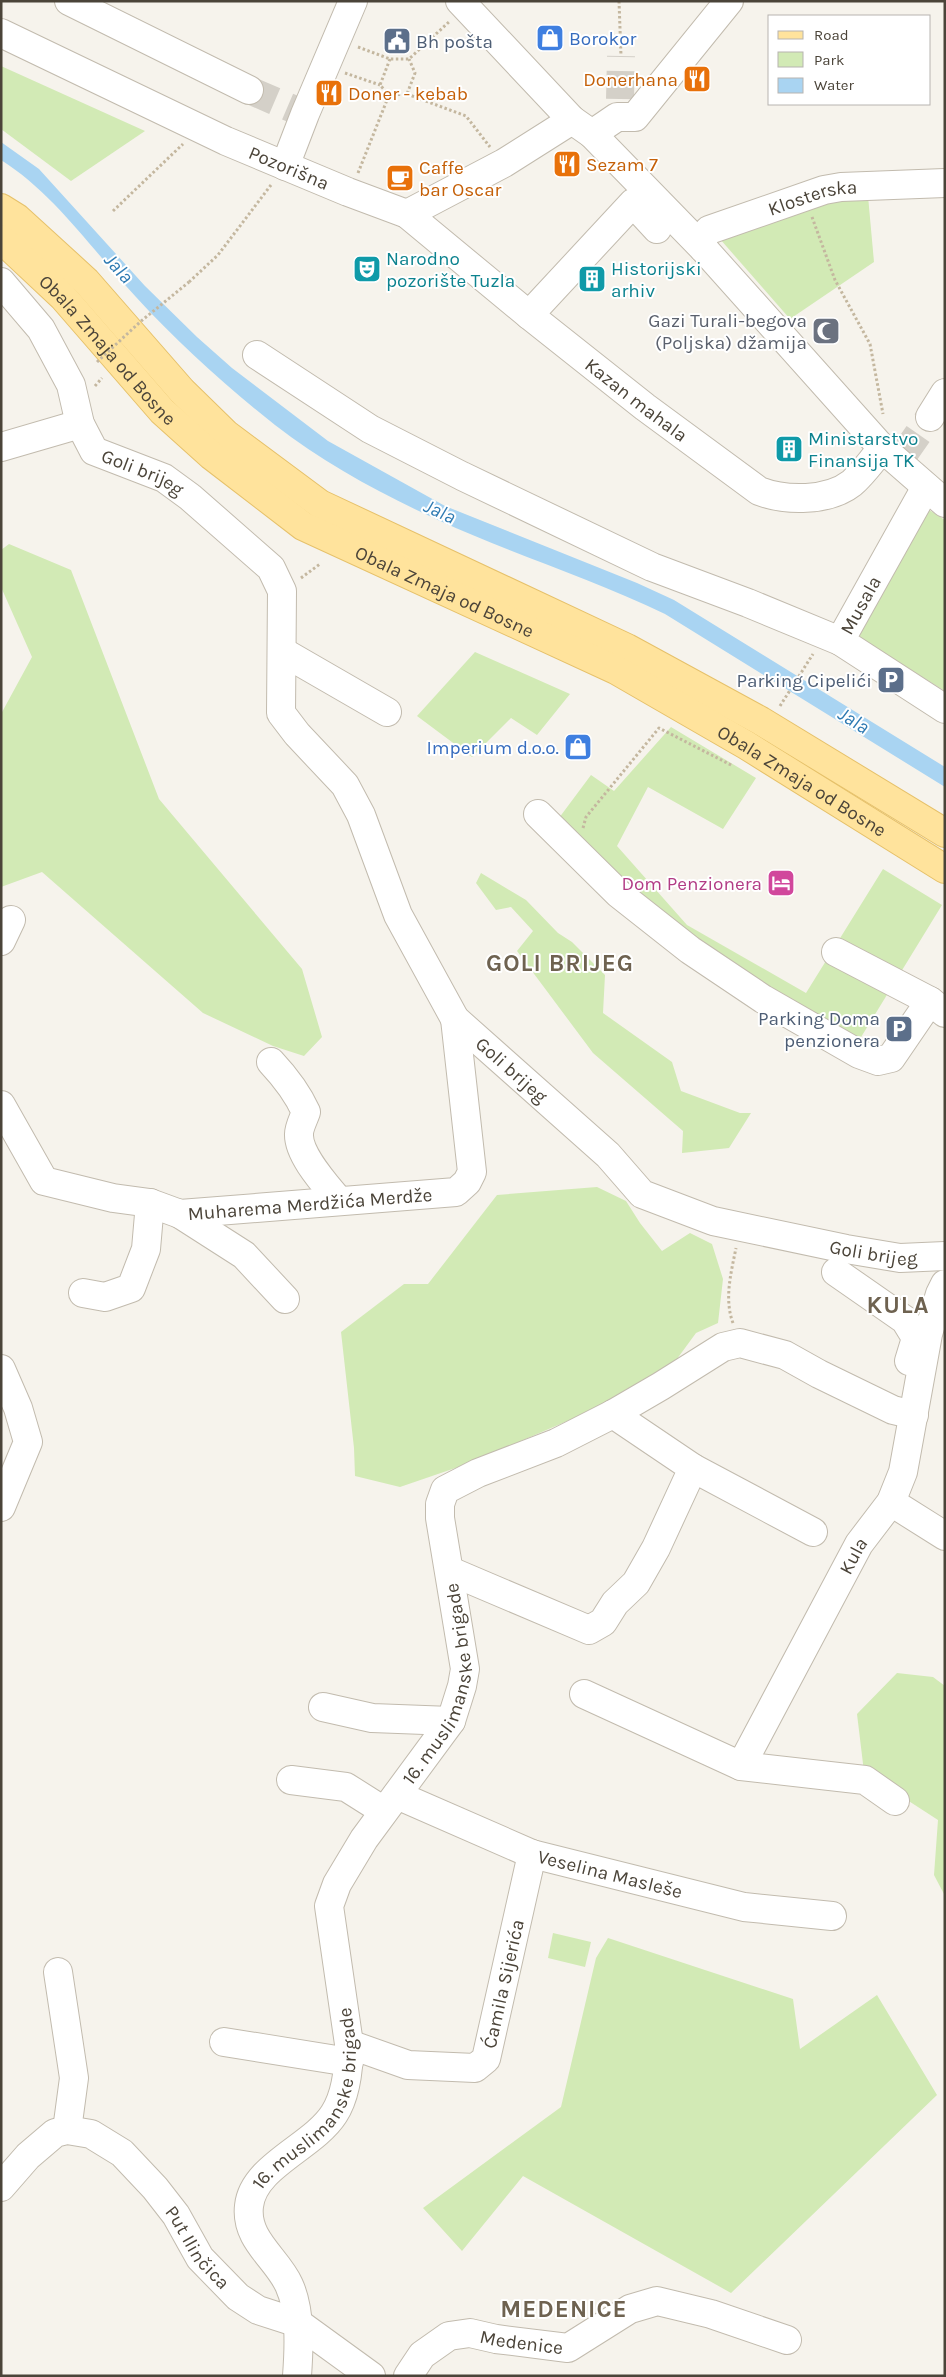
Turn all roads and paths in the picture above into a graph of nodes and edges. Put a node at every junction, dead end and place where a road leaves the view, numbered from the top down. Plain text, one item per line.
1 (69, 1) edge
2 (353, 1) edge
3 (619, 1) edge
4 (729, 1) edge
5 (461, 8) edge
6 (1, 33) edge
7 (336, 40) junction
8 (620, 56) tunnel mouth
9 (409, 58) junction
10 (390, 59) junction
11 (326, 66) junction
12 (380, 85) junction
13 (249, 90) tunnel mouth
14 (407, 94) junction
15 (389, 95) junction
16 (582, 127) junction
17 (188, 139) dead end
18 (494, 152) dead end
19 (285, 166) junction
20 (356, 178) dead end
21 (945, 183) edge
22 (1, 208) edge
23 (808, 208) dead end
24 (113, 211) dead end
25 (407, 214) junction
26 (1, 239) edge
27 (670, 242) dead end
28 (704, 249) junction
29 (1, 282) edge
30 (529, 315) junction
31 (258, 355) dead end
32 (97, 362) dead end
33 (945, 394) edge
34 (930, 417) tunnel mouth
35 (884, 420) dead end
36 (80, 424) junction
37 (1, 447) edge
38 (894, 456) junction
39 (936, 495) edge
40 (840, 641) junction
41 (283, 652) junction
42 (814, 653) dead end
43 (945, 709) edge
44 (387, 712) dead end
45 (775, 712) dead end
46 (659, 728) dead end
47 (538, 814) dead end
48 (945, 833) edge
49 (577, 852) junction
50 (945, 869) edge
51 (836, 952) dead end
52 (938, 1007) edge
53 (454, 1019) junction
54 (270, 1062) dead end
55 (1, 1105) edge
56 (339, 1200) junction
57 (150, 1203) junction
58 (180, 1214) junction
59 (736, 1243) dead end
60 (945, 1256) edge
61 (836, 1272) dead end
62 (945, 1284) edge
63 (84, 1294) dead end
64 (285, 1299) dead end
65 (936, 1338) edge
66 (740, 1343) junction
67 (1, 1369) edge
68 (904, 1413) junction
69 (614, 1414) junction
70 (693, 1468) junction
71 (890, 1502) junction
72 (1, 1508) edge
73 (813, 1532) dead end
74 (945, 1536) edge
75 (450, 1570) junction
76 (584, 1694) dead end
77 (323, 1707) dead end
78 (451, 1721) junction
79 (741, 1766) junction
80 (291, 1780) dead end
81 (894, 1801) dead end
82 (391, 1803) junction
83 (532, 1854) junction
84 (832, 1916) dead end
85 (58, 1972) dead end
86 (224, 2042) dead end
87 (348, 2053) junction
88 (67, 2130) junction
89 (1, 2187) edge
90 (298, 2323) junction
91 (787, 2340) dead end
92 (296, 2376) edge
93 (371, 2376) edge
94 (408, 2376) edge

1 - 13 street
2 - 7 street
3 - 8 path
4 - 16 street
5 - 9 path
5 - 16 street
6 - 19 street, Pozorišna
7 - 10 path
7 - 11 street
9 - 10 path
9 - 14 path
10 - 12 path
11 - 12 path
11 - 19 street
12 - 15 path
14 - 15 path
14 - 18 path
15 - 20 path
16 - 25 street
16 - 28 street
17 - 24 path
19 - 25 street, Pozorišna
19 - 32 path, bridge
21 - 28 street, Klosterska
22 - 48 main road, Obala Zmaja od Bosne
23 - 35 path
25 - 30 street, Kazan mahala
26 - 50 main road, Obala Zmaja od Bosne
27 - 30 street
28 - 38 street
29 - 36 street, Goli brijeg
30 - 38 street, Kazan mahala
31 - 40 street
33 - 34 street
36 - 37 street
36 - 41 street, Goli brijeg
38 - 39 street
39 - 40 street, Musala
40 - 43 street, Musala
41 - 44 street
41 - 53 street, Goli brijeg
42 - 45 path
46 - 49 path
47 - 49 street
49 - 52 street
51 - 52 street
53 - 56 street, Muharema Merdžića Merdže
53 - 60 street, Goli brijeg
54 - 56 street
55 - 57 street, Muharema Merdžića Merdže
56 - 58 street, Muharema Merdžića Merdže
57 - 58 street, Muharema Merdžića Merdže
57 - 63 street
58 - 64 street
59 - 66 path
61 - 68 street
62 - 65 street, Kula
65 - 68 street, Kula
66 - 68 street
66 - 69 street, 16. muslimanske brigade
67 - 72 street
68 - 71 street, Kula
69 - 70 street
69 - 75 street, 16. muslimanske brigade
70 - 73 street
70 - 75 street
71 - 74 street
71 - 79 street, Kula
75 - 78 street, 16. muslimanske brigade
76 - 79 street
77 - 78 street
78 - 82 street, 16. muslimanske brigade
79 - 81 street
80 - 82 street, Veselina Masleše
82 - 83 street, Veselina Masleše
82 - 87 street, 16. muslimanske brigade
83 - 84 street, Veselina Masleše
83 - 87 street, Ćamila Sijerića
85 - 88 street
86 - 87 street, Ćamila Sijerića
87 - 90 street, 16. muslimanske brigade
88 - 89 street
88 - 90 street, Put Ilinčica
90 - 92 street
90 - 93 street
91 - 94 street, Medenice

